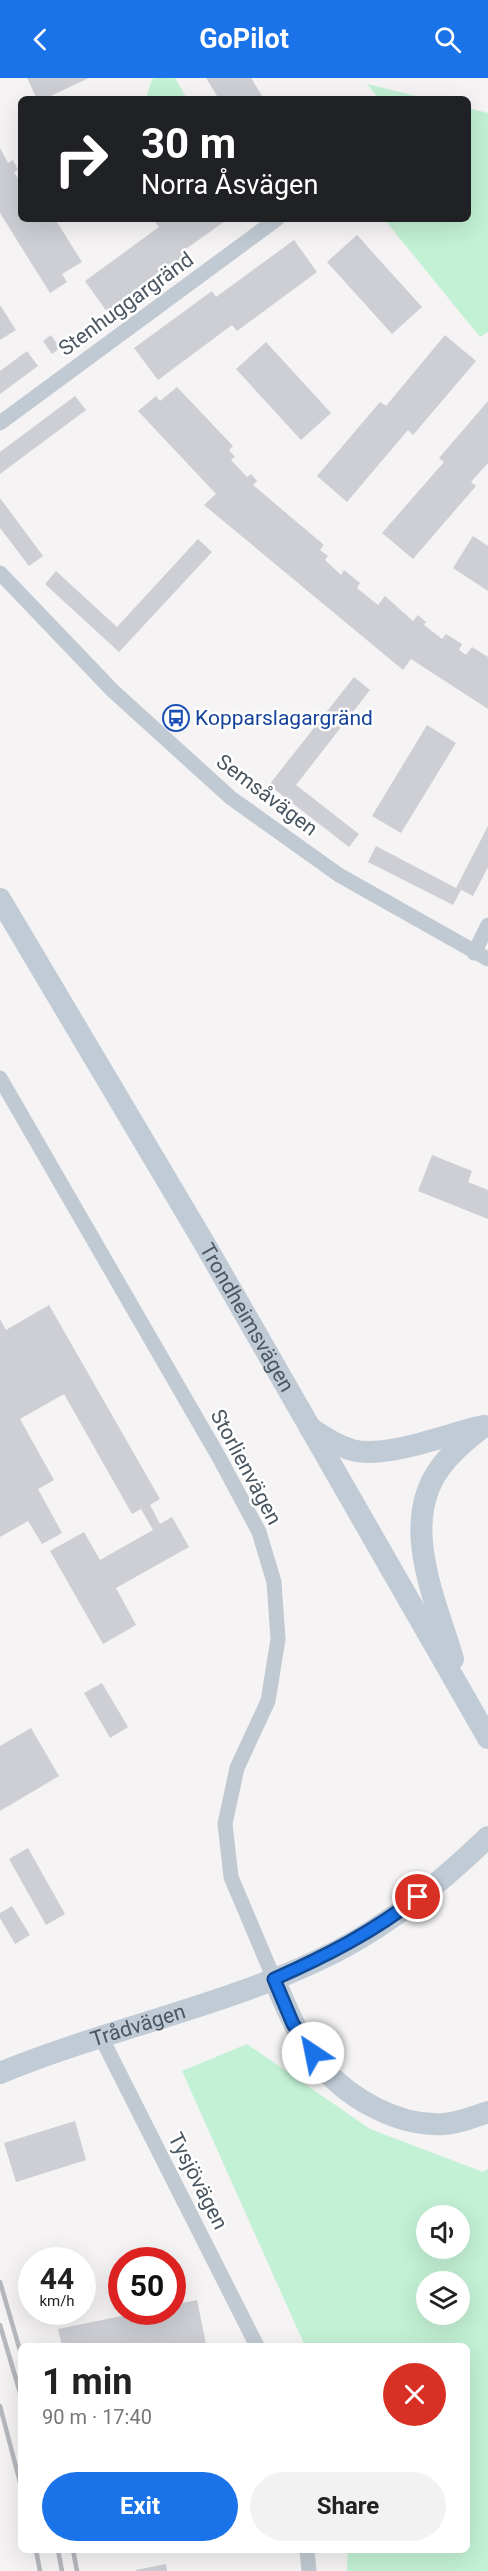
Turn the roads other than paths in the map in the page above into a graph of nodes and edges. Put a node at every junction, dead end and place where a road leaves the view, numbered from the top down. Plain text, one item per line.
1 (273, 222) edge
2 (0, 423) edge
3 (0, 573) edge
4 (0, 899) edge
5 (488, 925) edge
6 (481, 956) edge
7 (0, 1078) edge
8 (307, 1426) junction
9 (486, 1426) edge
10 (465, 1697) junction
11 (488, 1738) edge
12 (488, 1837) edge
13 (274, 1979) junction
14 (101, 2037) junction
15 (0, 2073) edge
16 (488, 2112) edge
17 (255, 2343) edge
18 (308, 2553) edge
19 (309, 2571) edge

1 - 2 street, Stenhuggargränd
3 - 6 street, Semsåvägen
4 - 8 main road, Trondheimsvägen
5 - 6 street
7 - 13 street, Storlienvägen
8 - 9 main road
8 - 10 main road, Trondheimsvägen
9 - 10 main road
10 - 11 main road, Trondheimsvägen
12 - 13 main road, Trådvägen
13 - 14 main road, Trådvägen
13 - 16 main road
14 - 15 main road, Trådvägen
14 - 17 street, Tysjövägen
18 - 19 street

